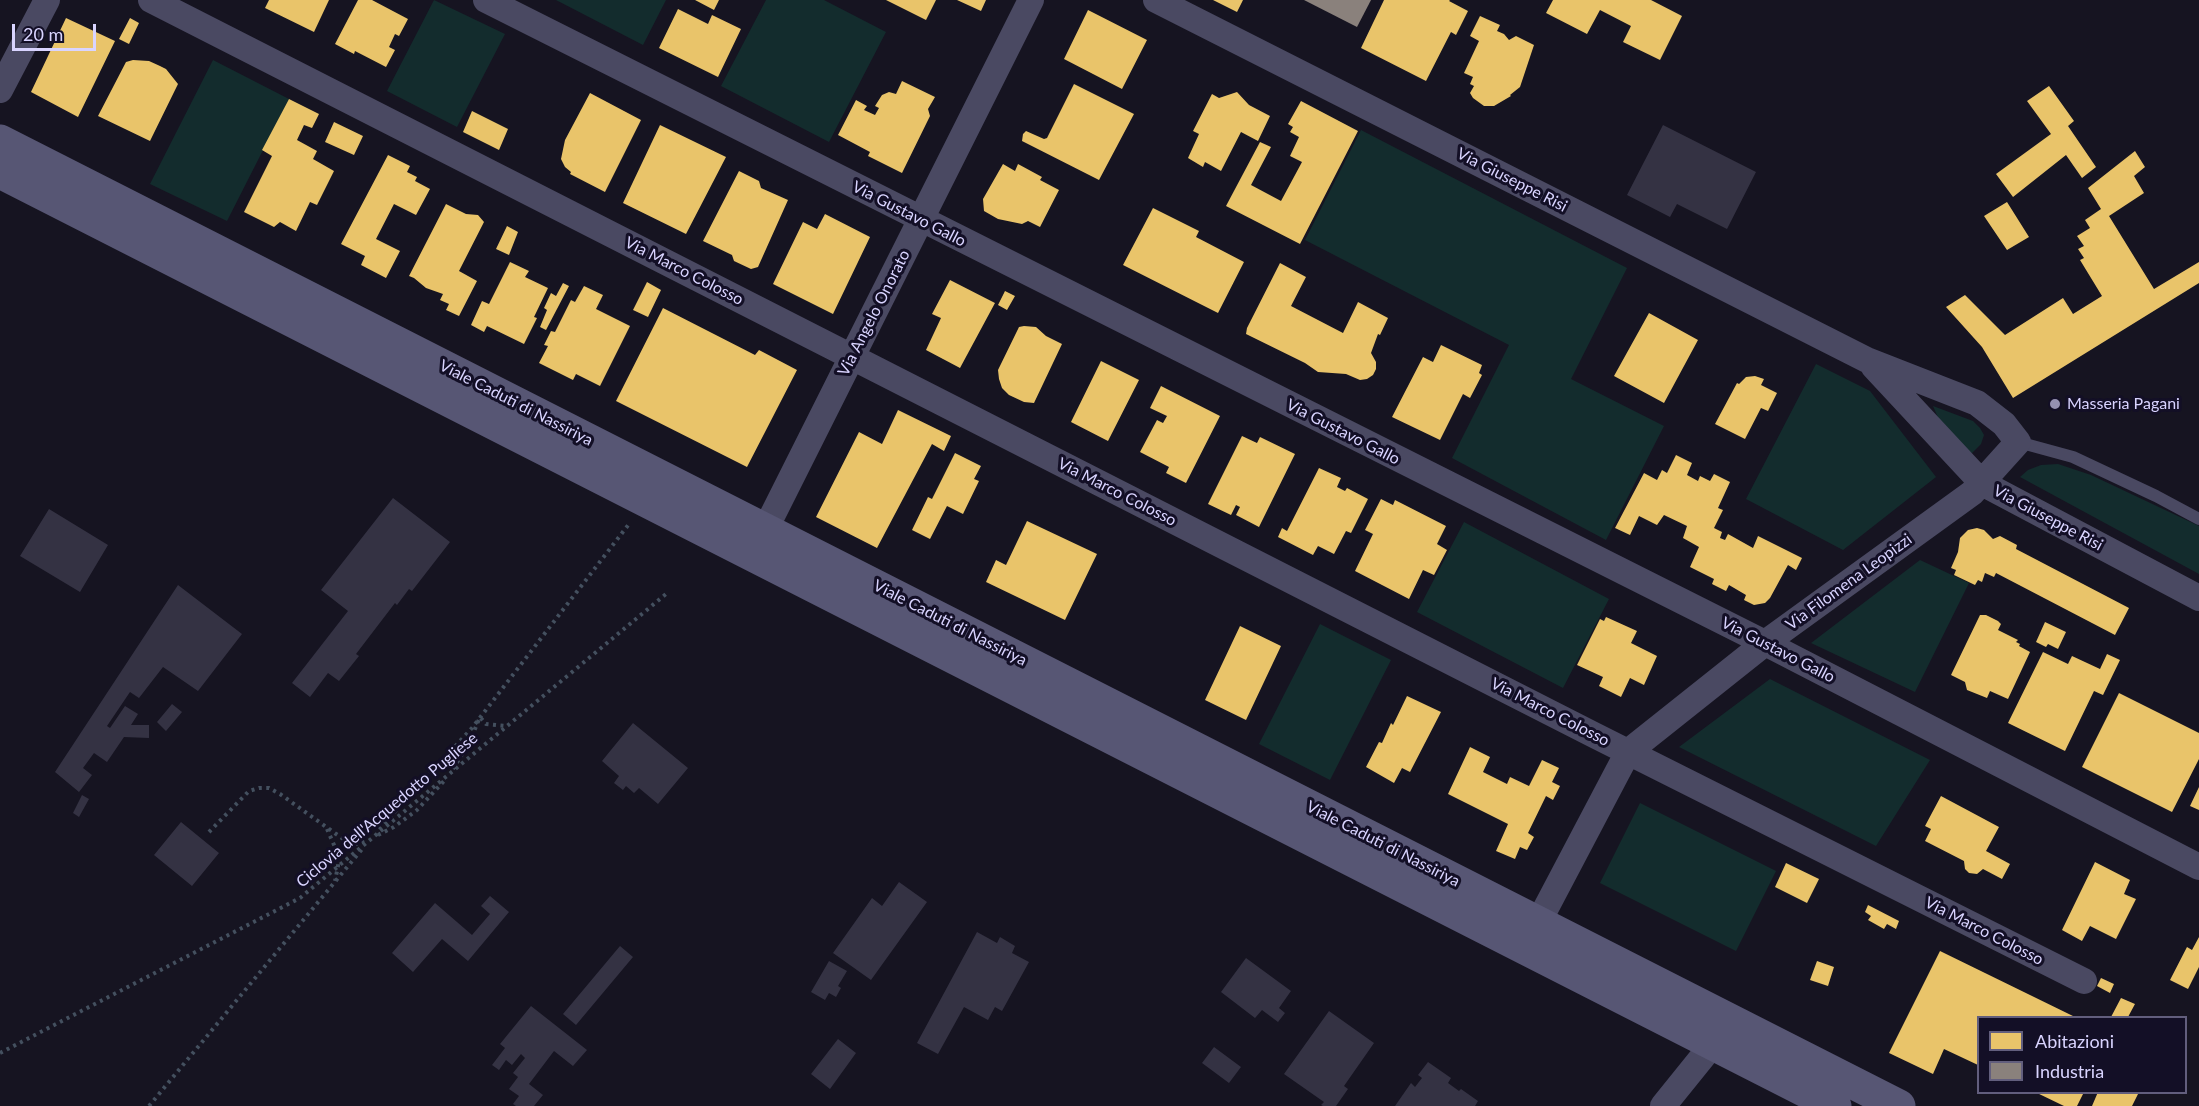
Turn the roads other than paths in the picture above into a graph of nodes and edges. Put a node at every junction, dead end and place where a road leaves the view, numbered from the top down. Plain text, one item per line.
1 (47, 0) edge
2 (151, 0) edge
3 (486, 0) edge
4 (1031, 0) edge
5 (1156, 0) edge
6 (0, 90) edge
7 (0, 141) edge
8 (0, 172) edge
9 (921, 220) junction
10 (852, 357) junction
11 (1867, 360) junction
12 (2018, 442) junction
13 (1982, 483) junction
14 (2199, 519) edge
15 (765, 530) junction
16 (2199, 598) edge
17 (1765, 643) junction
18 (1628, 752) junction
19 (2199, 867) edge
20 (1538, 922) junction
21 (2084, 981) dead end
22 (1713, 1044) junction
23 (1663, 1106) edge
24 (1835, 1106) edge
25 (1899, 1106) edge

1 - 6 street
2 - 10 street, Via Marco Colosso
3 - 9 street, Via Gustavo Gallo
4 - 9 street, Via Angelo Onorato
5 - 11 street, Via Giuseppe Risi
7 - 15 main road, Viale Caduti di Nassiriya
8 - 22 main road, Viale Caduti di Nassiriya
9 - 10 street, Via Angelo Onorato
9 - 17 street, Via Gustavo Gallo
10 - 15 street, Via Angelo Onorato
10 - 18 street, Via Marco Colosso
11 - 12 street, Via Giuseppe Risi
11 - 13 street, Via Giuseppe Risi
12 - 13 street, Via Filomena Leopizzi
12 - 14 lane
13 - 16 street, Via Giuseppe Risi
13 - 17 street, Via Filomena Leopizzi
15 - 20 main road, Viale Caduti di Nassiriya
17 - 18 street, Via Filomena Leopizzi
17 - 19 street, Via Gustavo Gallo
18 - 20 street, Via Filomena Leopizzi
18 - 21 street, Via Marco Colosso
20 - 25 main road, Viale Caduti di Nassiriya
22 - 23 street
22 - 24 main road, Viale Caduti di Nassiriya

